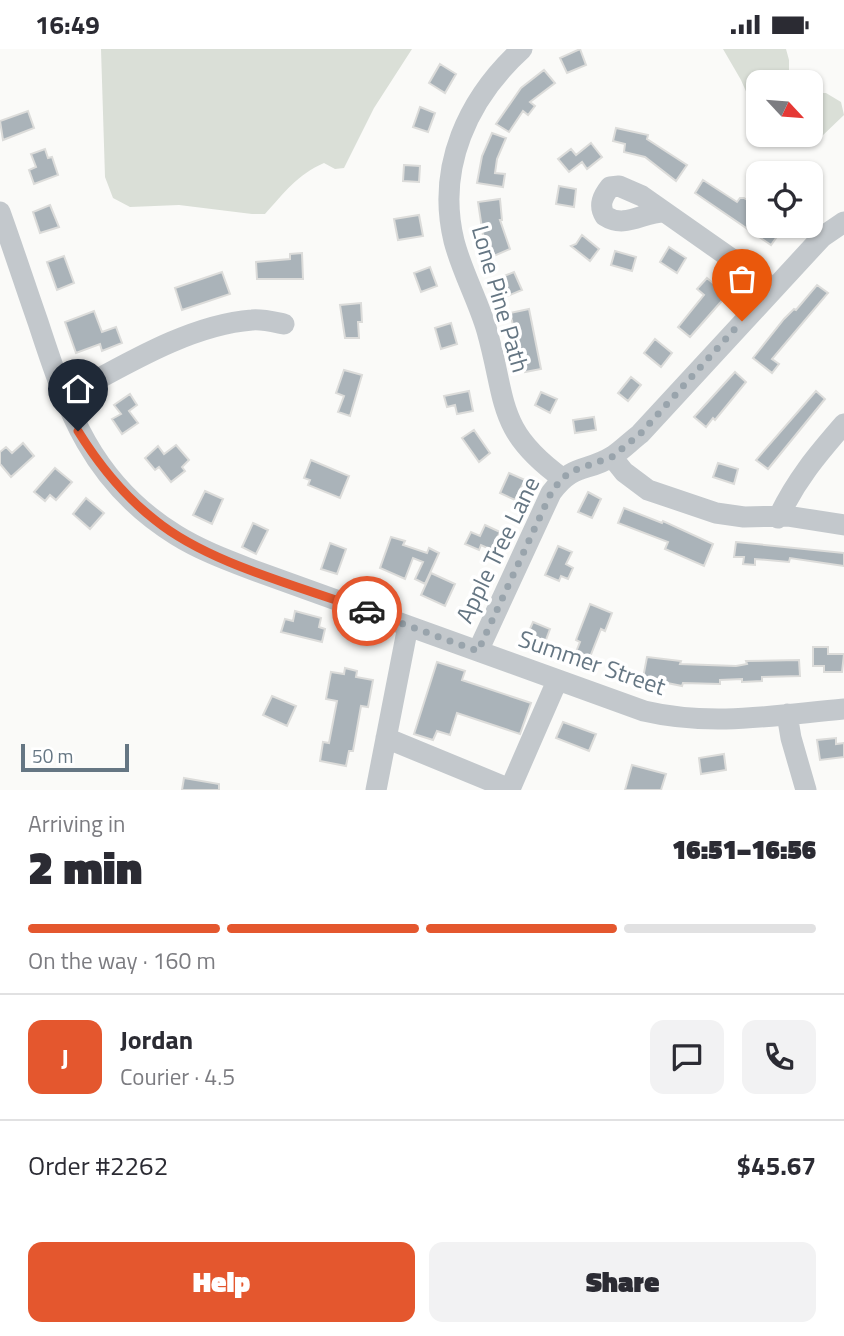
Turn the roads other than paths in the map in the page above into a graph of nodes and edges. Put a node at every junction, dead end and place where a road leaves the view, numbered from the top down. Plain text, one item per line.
1 (522, 49) edge
2 (0, 212) edge
3 (664, 212) dead end
4 (844, 222) edge
5 (772, 288) junction
6 (284, 324) dead end
7 (63, 398) junction
8 (844, 424) edge
9 (612, 457) junction
10 (562, 478) junction
11 (778, 518) junction
12 (844, 525) edge
13 (408, 625) junction
14 (478, 651) junction
15 (557, 681) junction
16 (844, 709) edge
17 (786, 715) junction
18 (386, 738) junction
19 (376, 790) edge
20 (806, 790) edge

1 - 10 street, Lone Pine Path
2 - 7 street, Summer Street
3 - 5 street
4 - 5 street, Apple Tree Lane
5 - 9 street, Apple Tree Lane
6 - 7 street
7 - 13 street, Summer Street
8 - 11 street
9 - 10 street, Apple Tree Lane
9 - 11 street
10 - 14 street, Apple Tree Lane
11 - 12 street
13 - 14 street, Summer Street
13 - 18 street
14 - 15 street, Summer Street
15 - 17 street, Summer Street
15 - 18 street
16 - 17 street, Summer Street
17 - 20 street
18 - 19 street

